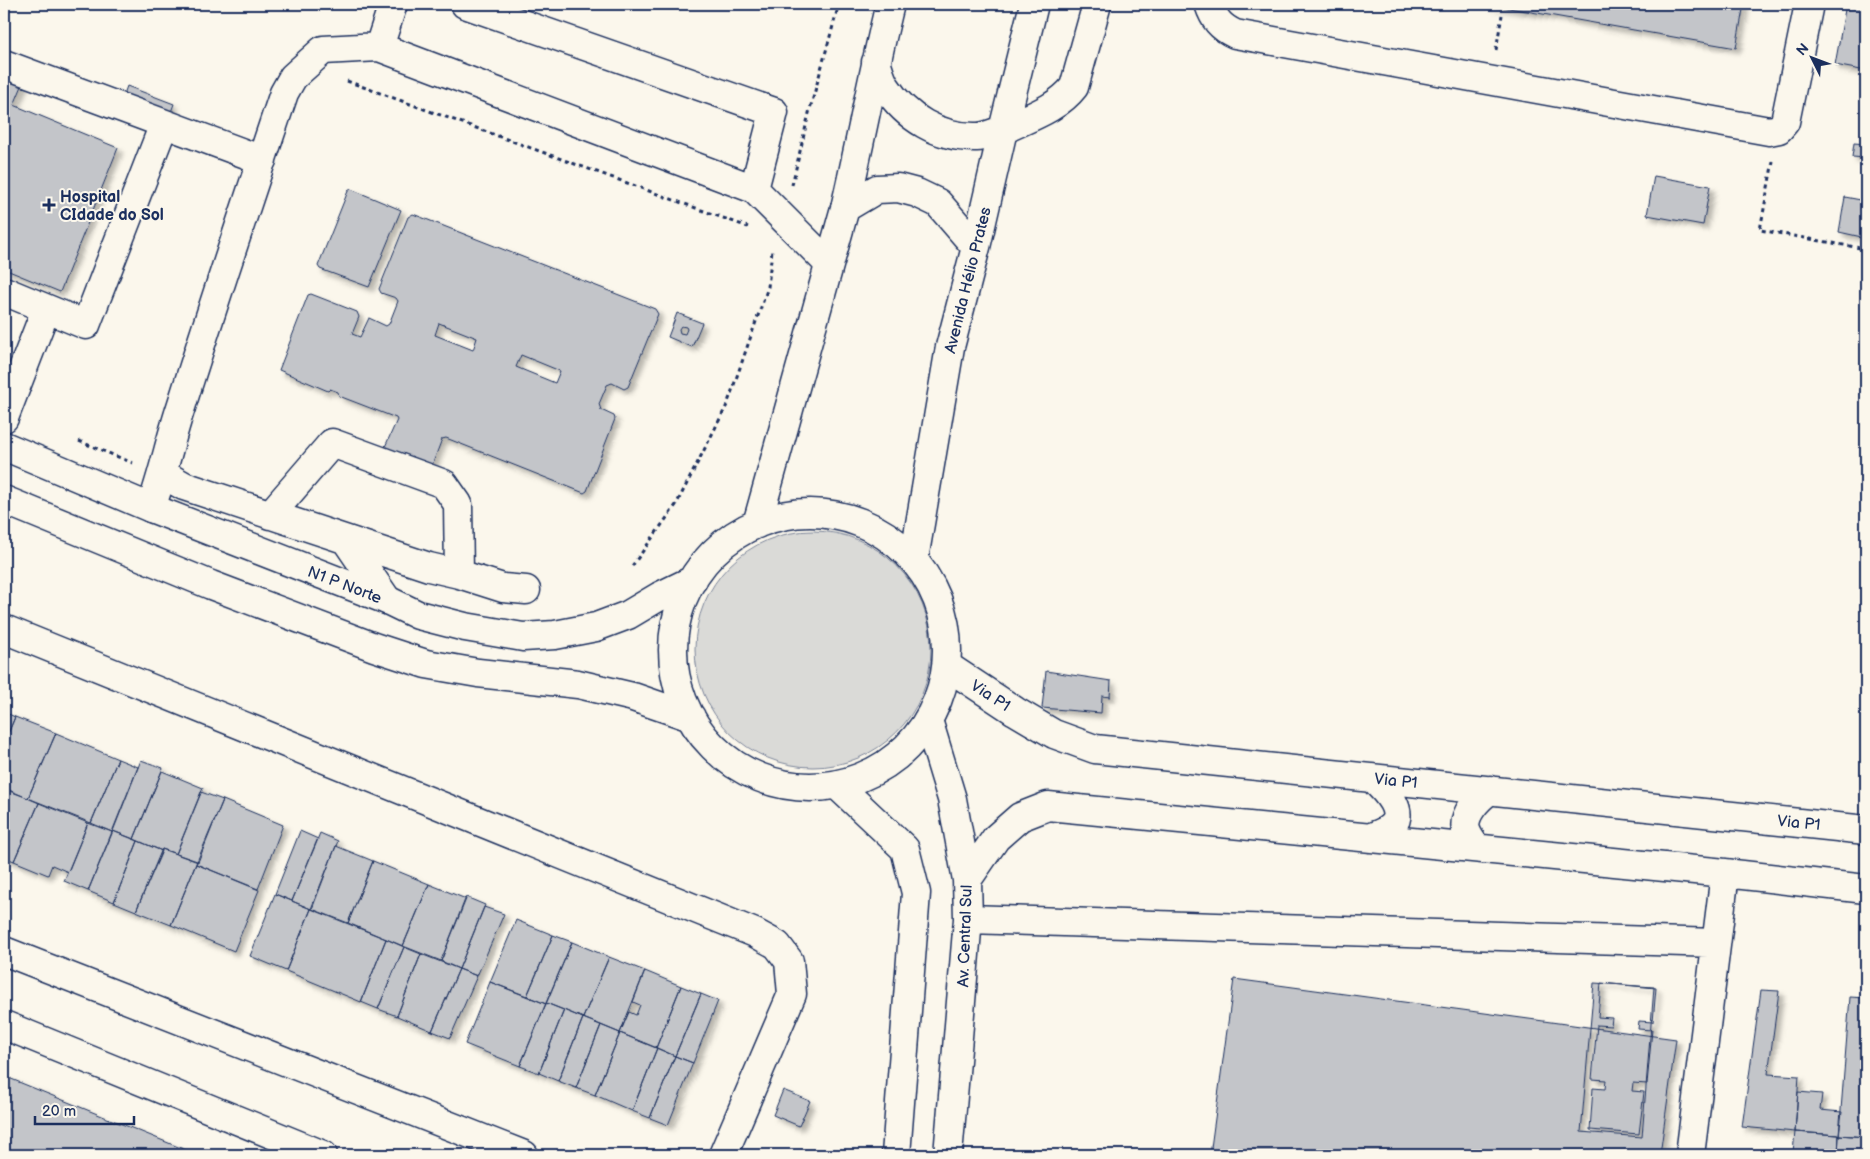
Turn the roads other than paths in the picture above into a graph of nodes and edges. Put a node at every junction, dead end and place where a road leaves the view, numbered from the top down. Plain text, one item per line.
1 (393, 4) edge
2 (465, 4) edge
3 (890, 4) edge
4 (1034, 4) edge
5 (1096, 4) edge
6 (1209, 4) edge
7 (1809, 4) edge
8 (379, 47) junction
9 (876, 62) junction
10 (4, 64) edge
11 (164, 124) junction
12 (1003, 130) junction
13 (262, 160) junction
14 (754, 189) junction
15 (845, 208) junction
16 (976, 247) junction
17 (828, 264) junction
18 (4, 291) edge
19 (46, 309) junction
20 (4, 418) edge
21 (4, 446) edge
22 (163, 474) junction
23 (4, 500) edge
24 (151, 508) junction
25 (270, 515) junction
26 (757, 524) junction
27 (346, 540) junction
28 (914, 560) junction
29 (459, 574) junction
30 (693, 580) junction
31 (526, 590) dead end
32 (387, 600) junction
33 (4, 629) edge
34 (946, 666) junction
35 (691, 717) junction
36 (928, 720) junction
37 (1372, 778) junction
38 (837, 785) junction
39 (1490, 790) junction
40 (1866, 830) edge
41 (1370, 838) junction
42 (1477, 848) junction
43 (1725, 873) junction
44 (967, 880) junction
45 (1866, 889) edge
46 (968, 919) junction
47 (1716, 943) junction
48 (4, 951) edge
49 (4, 1025) edge
50 (323, 1155) edge
51 (524, 1155) edge
52 (723, 1155) edge
53 (896, 1155) edge
54 (948, 1155) edge
55 (1690, 1155) edge

1 - 8 main road
2 - 14 main road
3 - 9 main road
4 - 12 main road, Avenida Hélio Prates
5 - 12 main road
6 - 7 main road
8 - 13 main road
8 - 14 main road
9 - 12 main road
9 - 15 main road
10 - 11 main road
11 - 13 main road
11 - 19 main road
12 - 16 main road, Avenida Hélio Prates
13 - 22 main road
14 - 17 main road
15 - 16 main road
15 - 17 main road
16 - 28 main road, Avenida Hélio Prates
17 - 26 main road
18 - 19 main road
19 - 20 main road
21 - 24 main road, N1 P Norte
22 - 24 main road
22 - 25 main road
23 - 35 main road
24 - 32 main road, N1 P Norte
25 - 27 main road
25 - 29 main road
26 - 28 main road
26 - 30 main road
27 - 29 main road
27 - 32 main road
28 - 34 main road
29 - 31 main road
30 - 32 main road, N1 P Norte
30 - 35 main road
33 - 52 main road
34 - 36 main road
34 - 37 main road, Via P1
35 - 38 main road
36 - 38 main road
36 - 44 main road, Av. Central Sul
37 - 39 main road, Via P1
37 - 41 main road
38 - 53 main road
39 - 40 main road, Via P1
39 - 42 main road
41 - 42 main road
41 - 44 main road
42 - 43 main road
43 - 45 main road
43 - 47 main road
44 - 46 main road, Av. Central Sul
46 - 47 main road
46 - 54 main road, Av. Central Sul
47 - 55 main road
48 - 51 main road
49 - 50 main road

